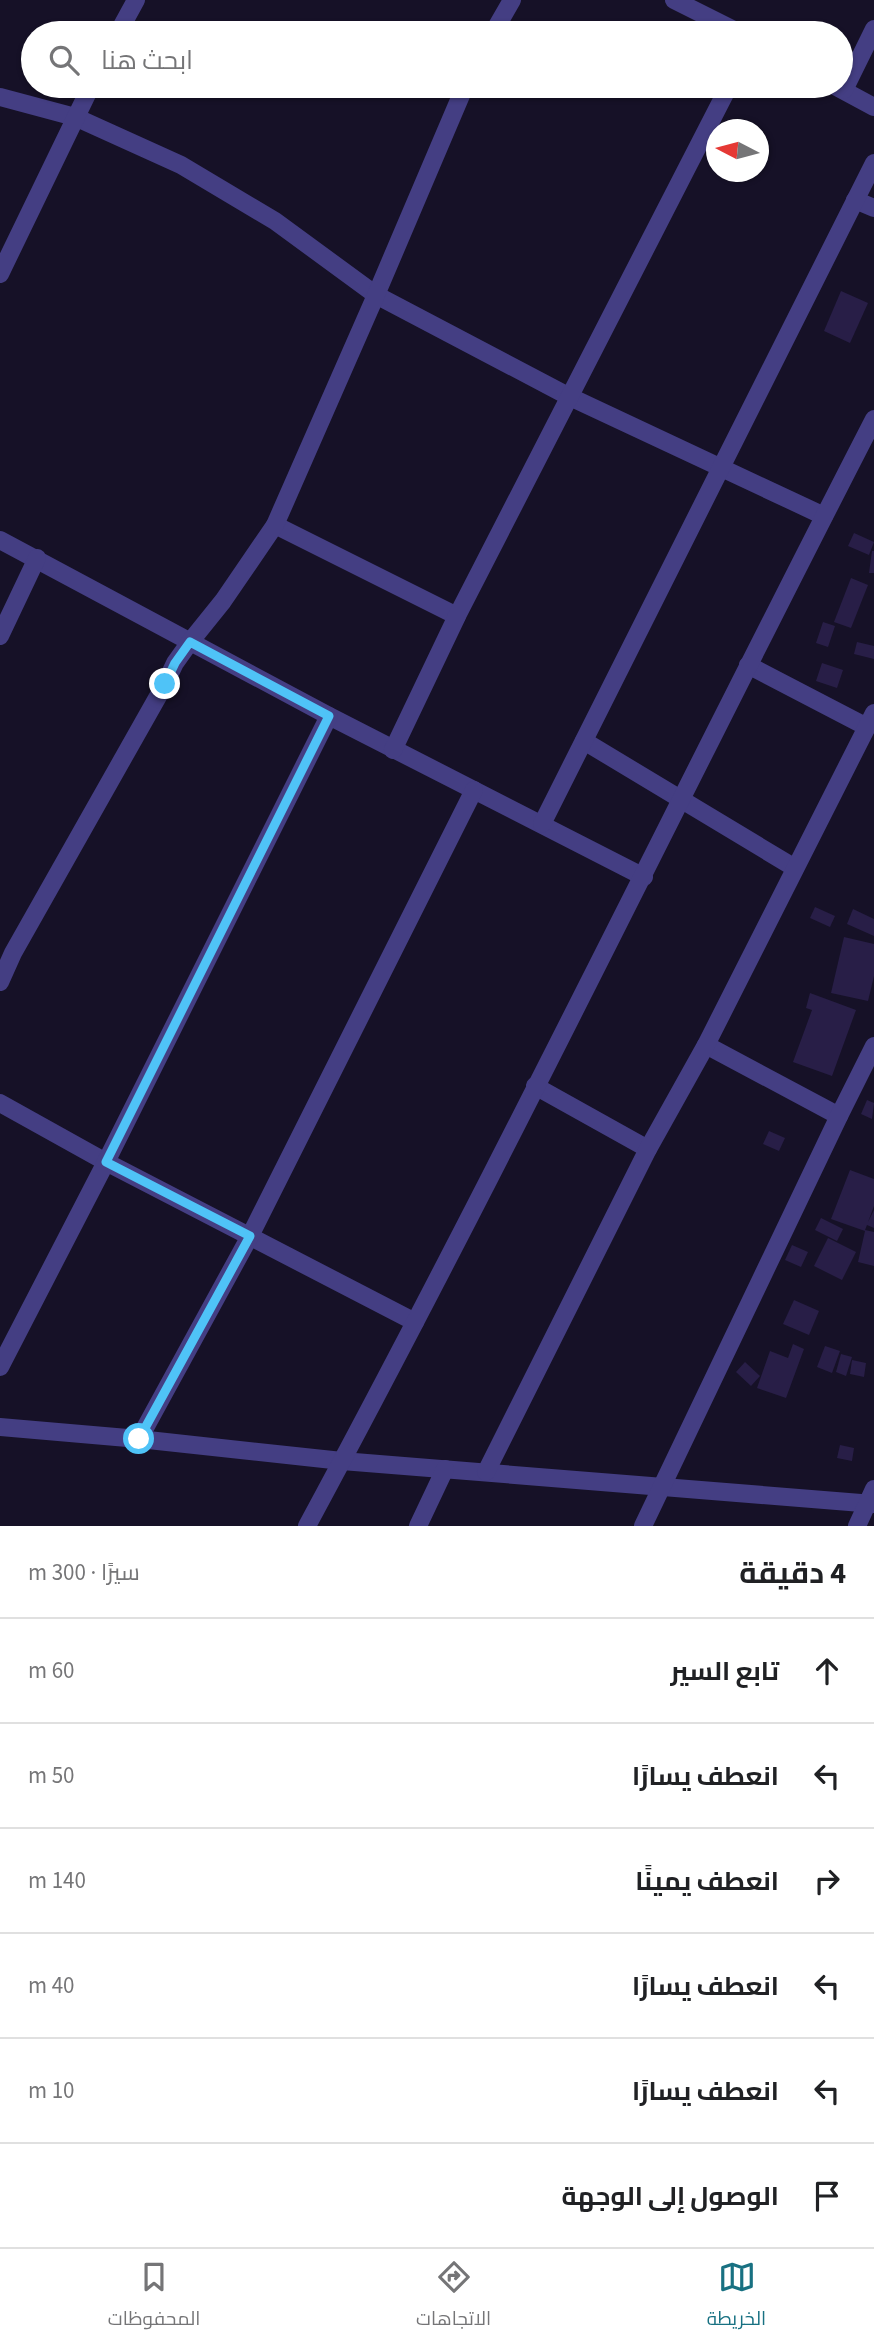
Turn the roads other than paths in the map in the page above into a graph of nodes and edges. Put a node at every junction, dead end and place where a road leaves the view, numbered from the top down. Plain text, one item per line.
1 (136, 0) edge
2 (512, 0) edge
3 (674, 0) edge
4 (700, 6) edge
5 (125, 21) edge
6 (501, 21) edge
7 (722, 21) edge
8 (874, 29) edge
9 (853, 64) edge
10 (853, 96) edge
11 (0, 97) edge
12 (85, 98) edge
13 (460, 98) edge
14 (723, 98) edge
15 (874, 107) edge
16 (75, 117) junction
17 (874, 163) edge
18 (855, 200) junction
19 (874, 208) edge
20 (0, 274) edge
21 (376, 295) junction
22 (568, 397) junction
23 (874, 419) edge
24 (720, 469) junction
25 (824, 516) junction
26 (275, 525) junction
27 (0, 540) edge
28 (37, 558) junction
29 (457, 616) junction
30 (0, 636) edge
31 (190, 642) junction
32 (748, 665) junction
33 (329, 716) junction
34 (870, 720) edge
35 (584, 741) junction
36 (393, 750) junction
37 (474, 790) junction
38 (682, 799) junction
39 (542, 824) junction
40 (795, 867) junction
41 (643, 877) junction
42 (0, 982) edge
43 (706, 1045) junction
44 (874, 1046) edge
45 (866, 1082) edge
46 (535, 1086) junction
47 (0, 1103) edge
48 (839, 1116) junction
49 (648, 1149) junction
50 (106, 1162) junction
51 (250, 1236) junction
52 (415, 1322) junction
53 (0, 1367) edge
54 (0, 1427) edge
55 (139, 1439) junction
56 (342, 1461) junction
57 (445, 1469) junction
58 (486, 1472) junction
59 (661, 1487) junction
60 (872, 1499) edge
61 (307, 1526) edge
62 (418, 1526) edge
63 (643, 1526) edge
64 (857, 1526) edge

1 - 5 street
2 - 6 street
3 - 4 street
4 - 7 street
8 - 9 street
10 - 15 street
11 - 16 street
12 - 16 street
13 - 21 street
14 - 22 street
16 - 20 street
16 - 21 street
17 - 18 street
18 - 19 street
18 - 24 street
21 - 22 street
21 - 26 street
22 - 24 street
22 - 29 street
23 - 25 street
24 - 25 street
24 - 35 street
25 - 32 street
26 - 29 street
26 - 31 street
27 - 28 street
28 - 30 street
28 - 31 street
29 - 36 street
31 - 33 street
31 - 42 street
32 - 34 street
32 - 38 street
33 - 36 street
33 - 50 street
34 - 40 street
35 - 38 street
35 - 39 street
36 - 37 street
37 - 39 street
37 - 51 street
38 - 40 street
38 - 41 street
39 - 41 street
40 - 43 street
41 - 46 street
43 - 48 street
43 - 49 street
44 - 45 street
45 - 48 street
46 - 49 street
46 - 52 street
47 - 50 street
48 - 59 street
49 - 58 street
50 - 51 street
50 - 53 street
51 - 52 street
51 - 55 street
52 - 56 street
54 - 55 street
55 - 56 street
56 - 57 street
56 - 61 street
57 - 58 street
57 - 62 street
58 - 59 street
59 - 60 street
59 - 63 street
60 - 64 street

